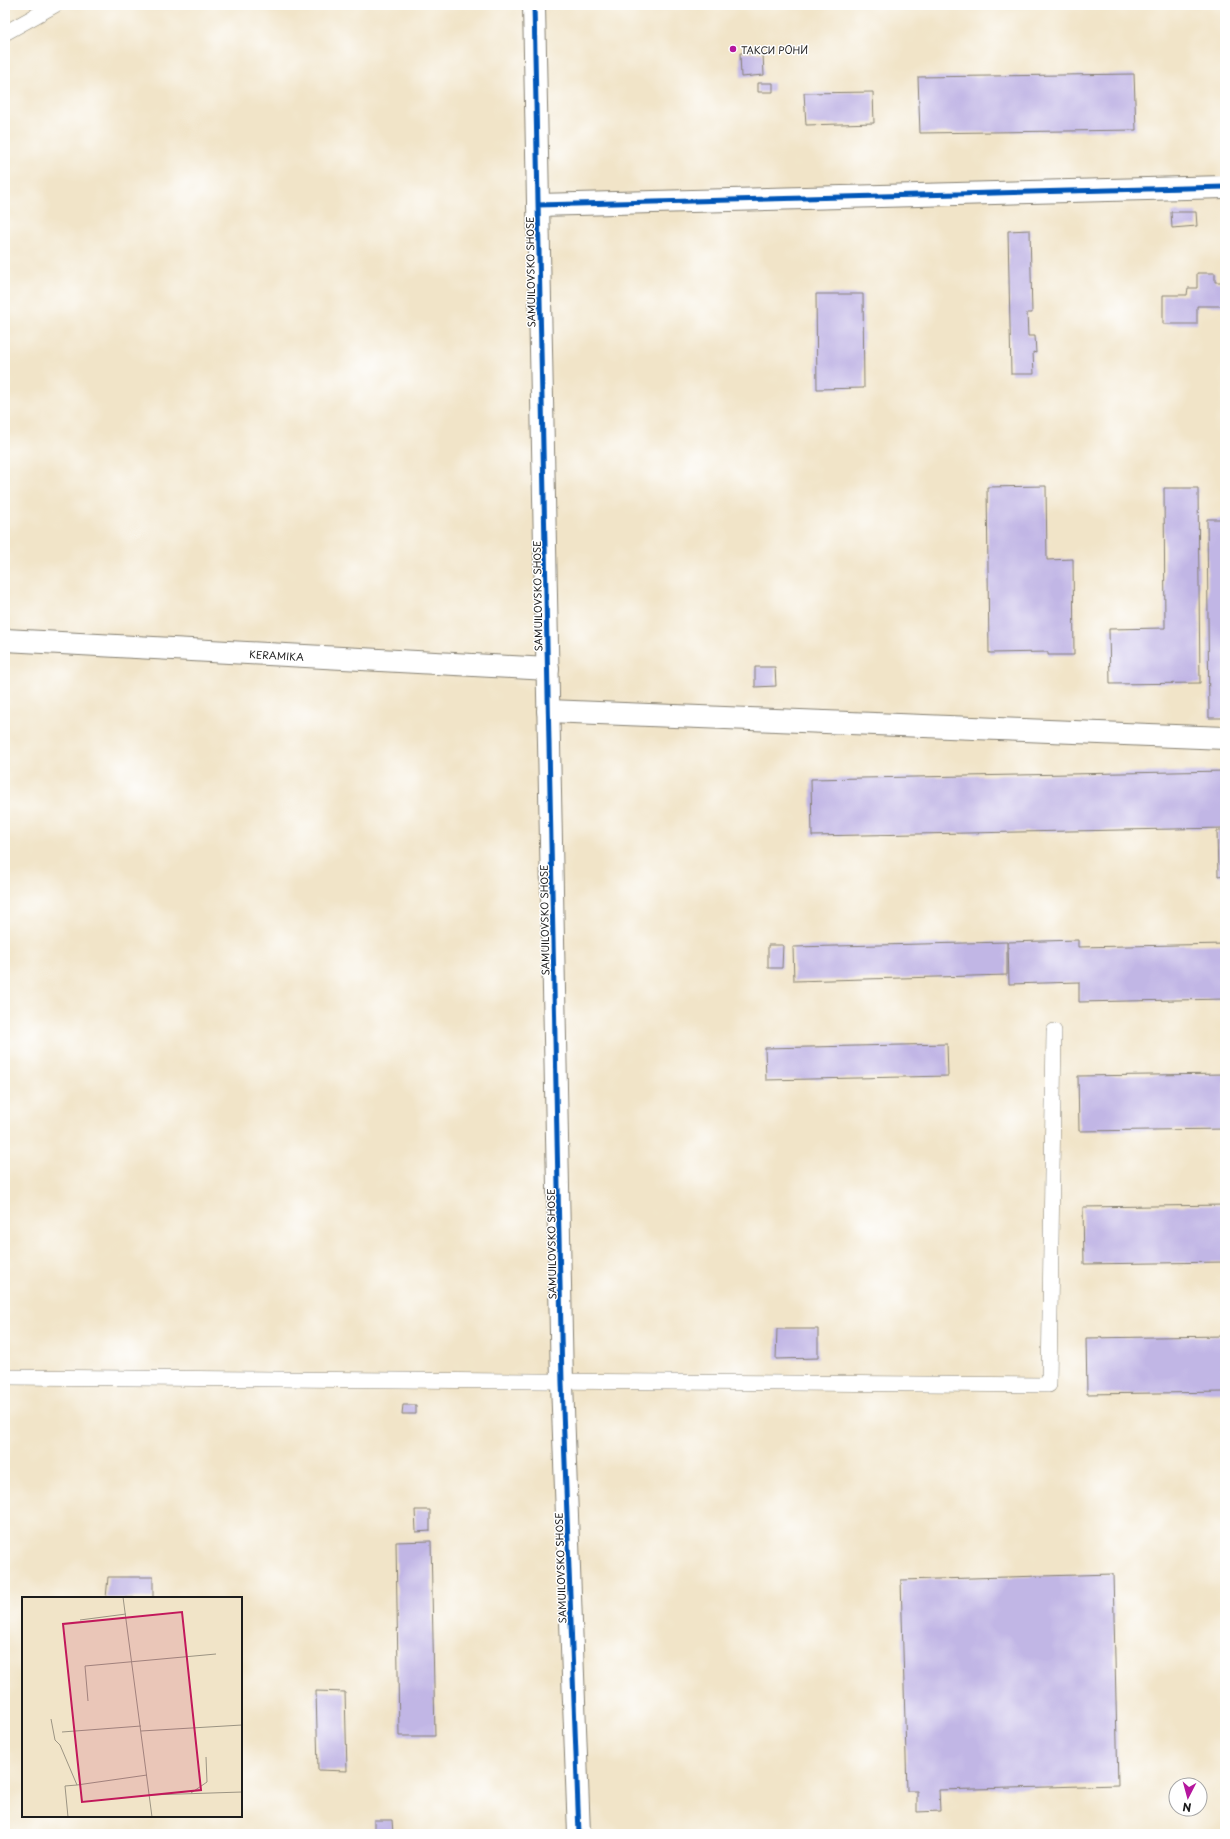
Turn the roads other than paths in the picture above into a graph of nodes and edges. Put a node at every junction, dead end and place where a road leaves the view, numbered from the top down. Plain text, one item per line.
1 (55, 5) edge
2 (534, 5) edge
3 (5, 33) edge
4 (1225, 187) edge
5 (538, 205) junction
6 (5, 640) edge
7 (548, 669) junction
8 (548, 711) junction
9 (1225, 738) edge
10 (1054, 1031) dead end
11 (5, 1377) edge
12 (562, 1383) junction
13 (579, 1834) edge

1 - 3 lane
2 - 5 street, SAMUILOVSKO SHOSE
4 - 5 street
5 - 7 street, SAMUILOVSKO SHOSE
6 - 7 street, KERAMIKA
7 - 8 street, SAMUILOVSKO SHOSE
8 - 9 street
8 - 12 street, SAMUILOVSKO SHOSE
10 - 12 lane
11 - 12 lane
12 - 13 street, SAMUILOVSKO SHOSE

